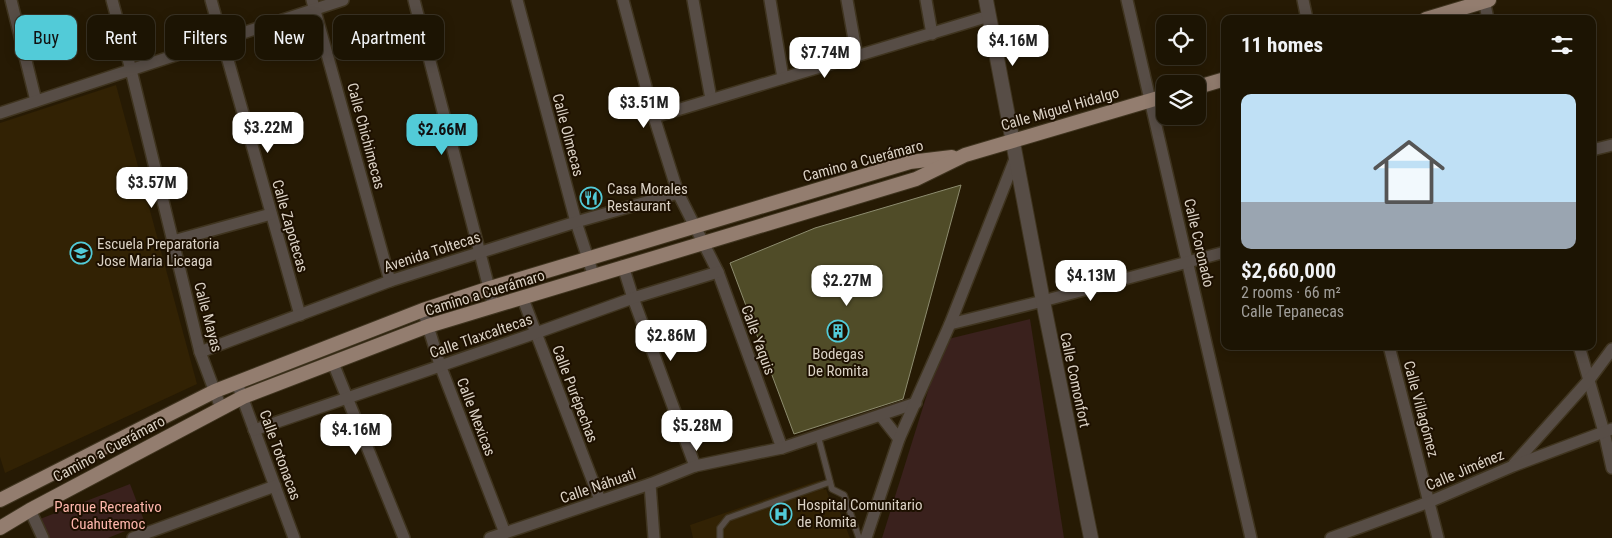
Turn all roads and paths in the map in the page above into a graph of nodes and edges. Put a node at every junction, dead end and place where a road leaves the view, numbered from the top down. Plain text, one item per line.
1 (11, 0) edge
2 (112, 0) edge
3 (211, 0) edge
4 (343, 0) edge
5 (414, 0) edge
6 (517, 0) edge
7 (623, 0) edge
8 (693, 0) edge
9 (770, 0) edge
10 (847, 0) edge
11 (926, 0) edge
12 (986, 0) edge
13 (1127, 0) edge
14 (1303, 0) edge
15 (1485, 0) edge
16 (314, 5) edge
17 (215, 15) edge
18 (1306, 15) edge
19 (1438, 15) edge
20 (1487, 15) edge
21 (989, 16) junction
22 (245, 32) edge
23 (932, 34) junction
24 (857, 56) junction
25 (165, 59) edge
26 (227, 60) edge
27 (131, 70) junction
28 (783, 78) junction
29 (1221, 80) edge
30 (1206, 85) edge
31 (711, 99) junction
32 (1156, 99) edge
33 (1151, 100) junction
34 (36, 101) junction
35 (0, 113) edge
36 (654, 117) junction
37 (1012, 140) junction
38 (1612, 145) edge
39 (1596, 149) edge
40 (965, 155) junction
41 (1015, 159) junction
42 (678, 193) junction
43 (271, 214) junction
44 (576, 222) junction
45 (694, 227) junction
46 (173, 241) junction
47 (704, 242) junction
48 (481, 252) junction
49 (1221, 253) edge
50 (589, 259) junction
51 (1188, 262) junction
52 (623, 266) junction
53 (718, 272) junction
54 (594, 277) junction
55 (390, 281) junction
56 (490, 288) junction
57 (632, 298) junction
58 (523, 299) junction
59 (1042, 301) junction
60 (494, 307) junction
61 (423, 310) junction
62 (300, 315) junction
63 (950, 324) junction
64 (428, 326) junction
65 (536, 333) junction
66 (1612, 349) edge
67 (1390, 350) edge
68 (1580, 350) edge
69 (200, 352) junction
70 (333, 363) junction
71 (440, 365) junction
72 (1588, 380) junction
73 (236, 382) junction
74 (215, 391) junction
75 (243, 397) junction
76 (346, 398) junction
77 (916, 403) junction
78 (221, 408) junction
79 (881, 416) junction
80 (254, 430) junction
81 (1608, 430) edge
82 (818, 436) junction
83 (899, 439) junction
84 (782, 448) junction
85 (695, 466) junction
86 (1513, 466) junction
87 (1612, 468) edge
88 (830, 482) junction
89 (650, 484) junction
90 (275, 486) junction
91 (0, 500) edge
92 (600, 500) junction
93 (1430, 502) junction
94 (30, 510) junction
95 (0, 528) edge
96 (505, 533) junction
97 (43, 538) edge
98 (133, 538) edge
99 (294, 538) edge
100 (404, 538) edge
101 (490, 538) edge
102 (654, 538) edge
103 (720, 538) edge
104 (859, 538) edge
105 (866, 538) edge
106 (1091, 538) edge
107 (1251, 538) edge
108 (1330, 538) edge
109 (1438, 538) edge

1 - 34 street
2 - 27 street, Calle Mayas
3 - 17 street, Calle Zapotecas
4 - 16 street
5 - 48 street
6 - 44 street, Calle Olmecas
7 - 36 street, Calle Yaquis
8 - 31 street
9 - 28 street
10 - 24 street
11 - 23 street
12 - 21 street, Calle Comonfort
13 - 33 street, Calle Coronado
14 - 18 street
15 - 19 main road
15 - 20 street
16 - 22 street
16 - 55 street, Calle Chichimecas
21 - 23 street
21 - 37 street, Calle Comonfort
23 - 24 street
24 - 28 street
25 - 27 street
26 - 43 street, Calle Zapotecas
27 - 34 street
27 - 46 street, Calle Mayas
28 - 31 street
29 - 30 main road
31 - 36 street
32 - 33 main road, Calle Miguel Hidalgo
33 - 37 main road, Calle Miguel Hidalgo
33 - 51 street, Calle Coronado
34 - 35 street
36 - 42 street, Calle Yaquis
37 - 40 main road, Calle Miguel Hidalgo
37 - 41 street, Calle Comonfort
38 - 39 street
40 - 45 main road, Camino a Cuerámaro
40 - 47 main road, Camino a Cuerámaro
41 - 59 street, Calle Comonfort
41 - 63 street
42 - 44 street, Avenida Toltecas
42 - 45 street, Calle Yaquis
43 - 46 street
43 - 62 street, Calle Zapotecas
44 - 48 street, Avenida Toltecas
44 - 50 street, Calle Olmecas
45 - 47 street, Calle Yaquis
45 - 50 main road, Camino a Cuerámaro
46 - 69 street, Calle Mayas
47 - 52 main road, Camino a Cuerámaro
47 - 53 street, Calle Yaquis
48 - 55 street, Avenida Toltecas
48 - 56 street
49 - 51 street
50 - 54 street, Calle Olmecas
50 - 56 main road, Camino a Cuerámaro
51 - 59 street
51 - 107 street, Calle Coronado
52 - 54 main road, Camino a Cuerámaro
52 - 57 street
53 - 57 street, Calle Tlaxcaltecas
53 - 84 street, Calle Yaquis
54 - 58 main road, Camino a Cuerámaro
55 - 62 street, Avenida Toltecas
56 - 60 street
56 - 61 main road, Camino a Cuerámaro
57 - 65 street, Calle Tlaxcaltecas
57 - 85 street
58 - 60 main road, Camino a Cuerámaro
58 - 65 street, Calle Purépechas
59 - 63 street
59 - 106 street, Calle Comonfort
60 - 64 main road, Camino a Cuerámaro
61 - 64 street, Calle Mexicas
61 - 73 main road, Camino a Cuerámaro
62 - 69 street, Avenida Toltecas
63 - 77 street
64 - 70 main road, Camino a Cuerámaro
64 - 71 street, Calle Mexicas
65 - 71 street, Calle Tlaxcaltecas
65 - 92 street, Calle Purépechas
66 - 72 street
67 - 93 street, Calle Villagómez
68 - 72 street
69 - 74 street, Calle Mayas
70 - 75 main road, Camino a Cuerámaro
70 - 76 street
71 - 76 street, Calle Tlaxcaltecas
71 - 96 street, Calle Mexicas
72 - 81 street
72 - 86 street
73 - 74 main road, Camino a Cuerámaro
73 - 75 street, Calle Totonacas
74 - 78 street, Calle Mayas
74 - 91 main road, Camino a Cuerámaro
75 - 78 main road, Camino a Cuerámaro
75 - 80 street, Calle Totonacas
76 - 80 street, Calle Tlaxcaltecas
76 - 100 street
77 - 79 street, Calle Náhuatl
77 - 83 street
78 - 94 main road, Camino a Cuerámaro
79 - 82 street, Calle Náhuatl
79 - 83 street
80 - 90 street, Calle Totonacas
81 - 86 street, Calle Jiménez
81 - 87 street
82 - 84 street, Calle Náhuatl
82 - 88 lane
83 - 105 street
84 - 85 street, Calle Náhuatl
85 - 89 street, Calle Náhuatl
86 - 93 street, Calle Jiménez
88 - 103 lane
88 - 104 lane
89 - 92 street, Calle Náhuatl
89 - 102 street
90 - 98 street
90 - 99 street, Calle Totonacas
92 - 96 street, Calle Náhuatl
93 - 108 street, Calle Jiménez
93 - 109 street, Calle Villagómez
94 - 95 main road, Camino a Cuerámaro
94 - 97 street
96 - 101 street, Calle Náhuatl

